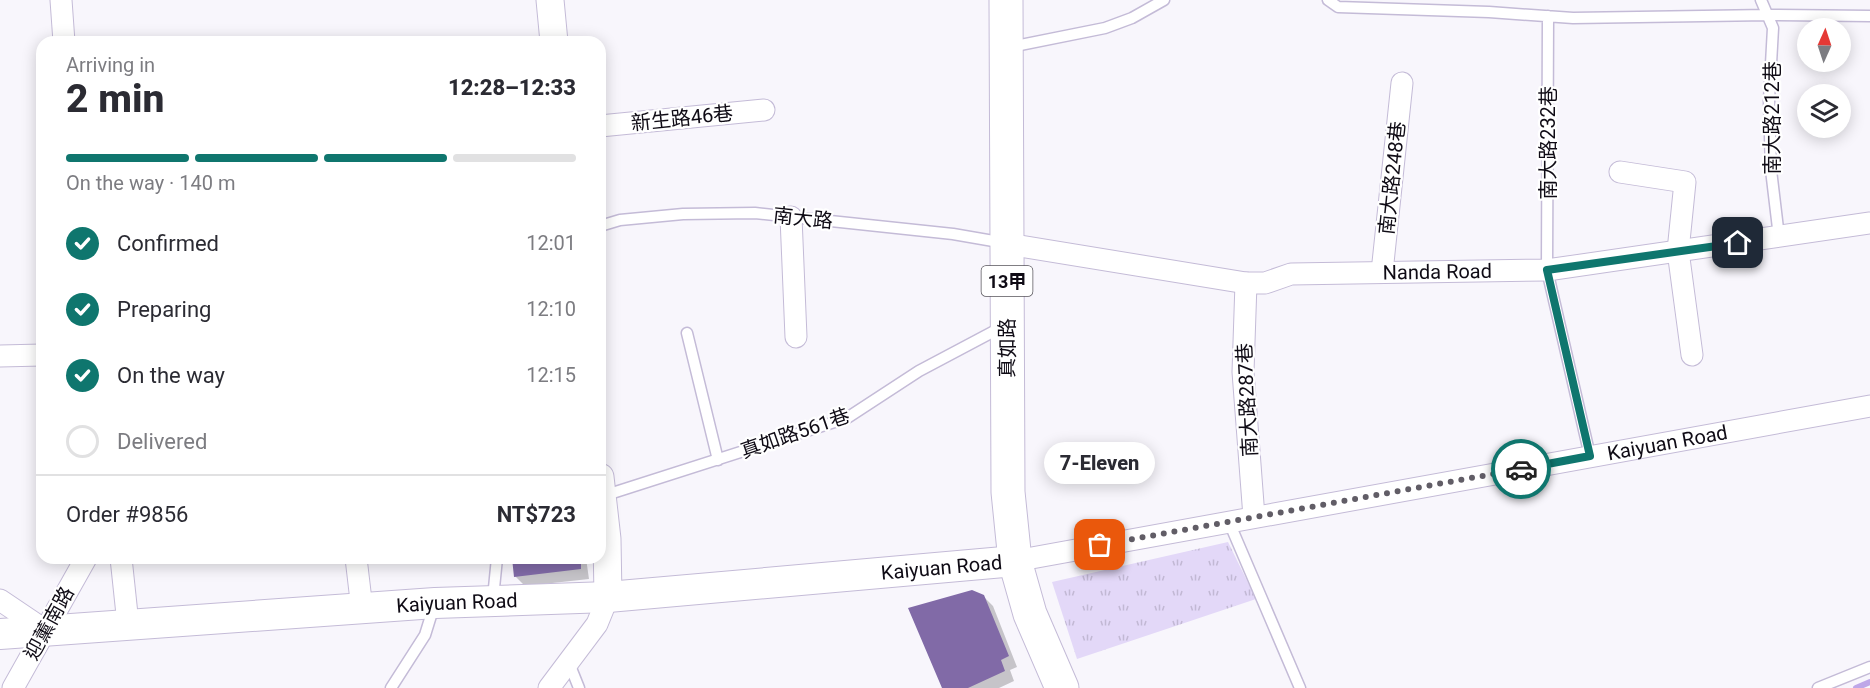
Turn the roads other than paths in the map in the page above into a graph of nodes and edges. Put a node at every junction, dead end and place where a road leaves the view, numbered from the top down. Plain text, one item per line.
1 (61, 0) edge
2 (550, 0) edge
3 (1006, 0) edge
4 (1164, 0) edge
5 (1328, 0) edge
6 (1761, 0) edge
7 (1768, 15) junction
8 (1548, 16) junction
9 (1870, 16) edge
10 (64, 36) edge
11 (553, 36) edge
12 (1007, 47) junction
13 (1402, 83) dead end
14 (764, 110) dead end
15 (606, 125) edge
16 (1620, 172) dead end
17 (791, 217) junction
18 (1870, 223) edge
19 (606, 224) edge
20 (1779, 237) junction
21 (1007, 244) junction
22 (1678, 251) junction
23 (1547, 270) junction
24 (1382, 272) junction
25 (1246, 283) junction
26 (1007, 324) junction
27 (687, 333) dead end
28 (796, 337) dead end
29 (36, 355) edge
30 (1692, 355) dead end
31 (0, 356) edge
32 (1870, 406) edge
33 (1590, 456) junction
34 (718, 460) junction
35 (606, 486) edge
36 (1254, 517) junction
37 (1229, 522) junction
38 (606, 530) edge
39 (1014, 561) junction
40 (83, 564) edge
41 (122, 564) edge
42 (357, 564) edge
43 (496, 564) edge
44 (608, 597) junction
45 (0, 600) edge
46 (493, 601) junction
47 (435, 603) junction
48 (362, 609) junction
49 (128, 624) junction
50 (46, 631) junction
51 (0, 634) edge
52 (569, 663) junction
53 (1870, 667) edge
54 (13, 688) edge
55 (391, 688) edge
56 (549, 688) edge
57 (579, 688) edge
58 (1062, 688) edge
59 (1300, 688) edge
60 (1818, 688) edge

1 - 10 street
2 - 11 street
3 - 12 main road, 真如路 / 13甲
4 - 12 lane
5 - 8 lane
6 - 7 lane, 南大路212巷
7 - 8 lane
7 - 9 lane
7 - 20 lane, 南大路212巷
8 - 23 lane, 南大路232巷
12 - 21 main road, 真如路 / 13甲
13 - 24 street, 南大路248巷
14 - 15 street, 新生路46巷
16 - 22 street
17 - 19 lane, 南大路
17 - 21 lane, 南大路
17 - 28 street
18 - 20 street, Nanda Road
20 - 22 street, Nanda Road
21 - 25 street, Nanda Road
21 - 26 main road, 真如路 / 13甲
22 - 23 street, Nanda Road
22 - 30 street
23 - 24 street, Nanda Road
23 - 33 lane, 南大路232巷
24 - 25 street, Nanda Road
25 - 36 street, 南大路287巷
26 - 34 lane, 真如路561巷
26 - 39 main road, 真如路 / 13甲
27 - 34 lane
29 - 31 street
32 - 33 street, Kaiyuan Road
33 - 36 street, Kaiyuan Road
34 - 35 lane, 真如路561巷
36 - 37 street, Kaiyuan Road
37 - 39 street, Kaiyuan Road
37 - 59 lane
38 - 44 street
39 - 44 main road, Kaiyuan Road
39 - 58 main road, 真如路 / 13甲
40 - 50 street, 迎薰南路
41 - 49 street
42 - 48 street
43 - 46 lane
44 - 46 main road, Kaiyuan Road
44 - 52 street
45 - 50 street
46 - 47 main road, Kaiyuan Road
47 - 48 main road, Kaiyuan Road
47 - 55 lane
48 - 49 main road, Kaiyuan Road
49 - 50 main road, Kaiyuan Road
50 - 51 main road, Kaiyuan Road
50 - 54 street, 迎薰南路
52 - 56 street
52 - 57 lane
53 - 60 lane

